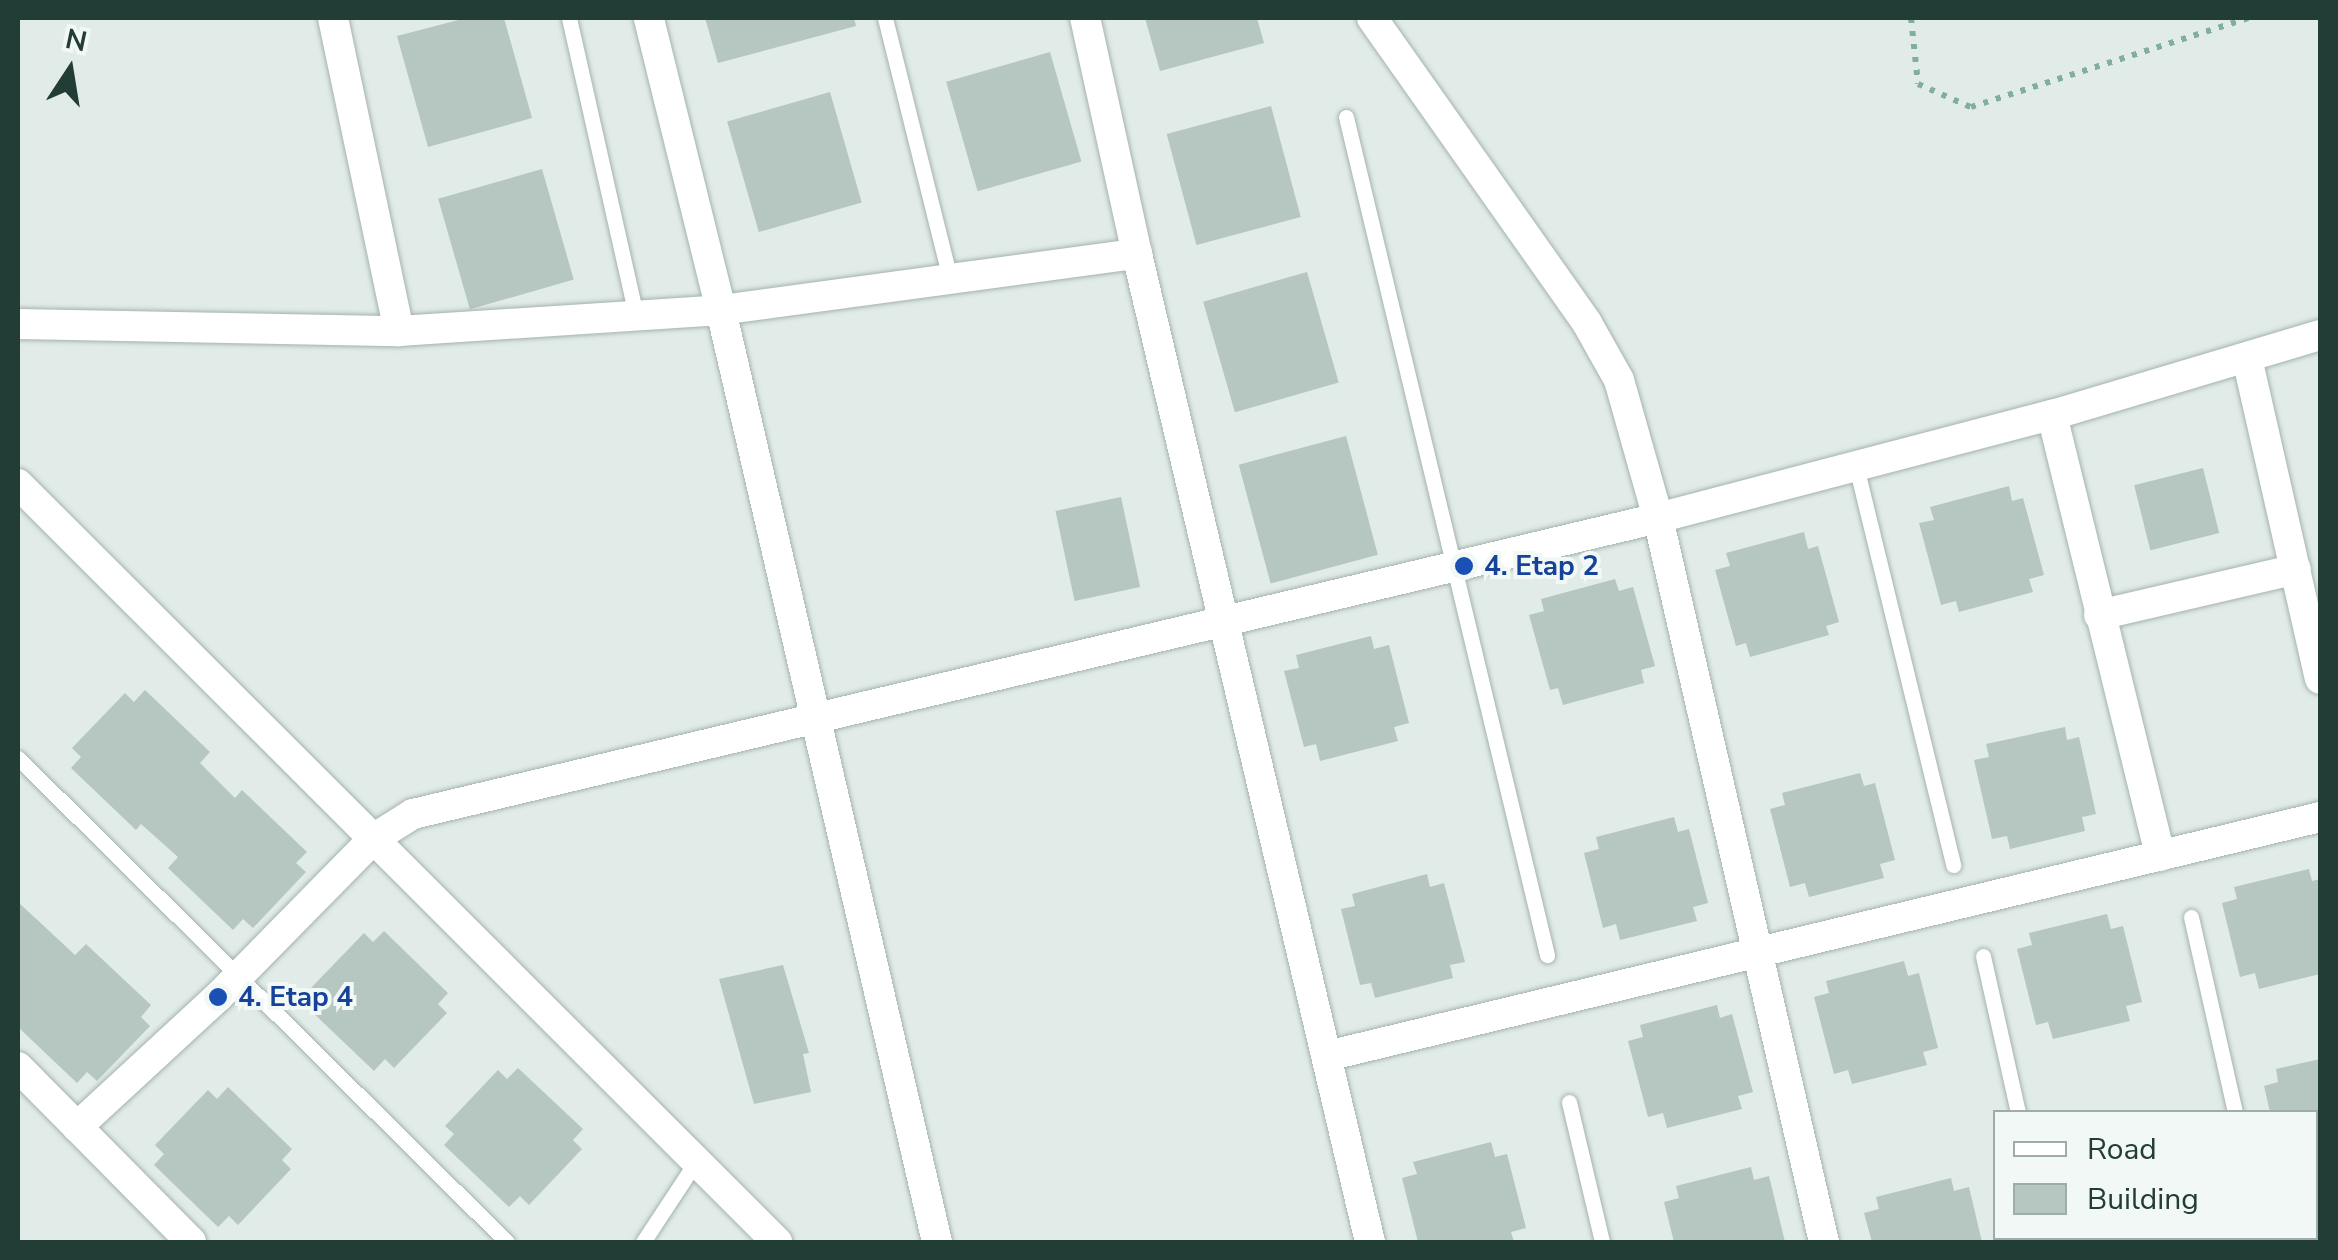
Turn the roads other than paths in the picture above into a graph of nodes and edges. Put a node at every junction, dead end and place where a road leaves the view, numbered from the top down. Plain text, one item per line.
1 (333, 18) edge
2 (569, 18) edge
3 (649, 18) edge
4 (885, 18) edge
5 (1085, 18) edge
6 (1372, 18) edge
7 (1346, 117) dead end
8 (1138, 254) junction
9 (950, 279) junction
10 (722, 310) junction
11 (636, 316) junction
12 (18, 324) edge
13 (399, 331) junction
14 (2320, 335) edge
15 (2247, 358) junction
16 (2052, 415) junction
17 (1856, 466) junction
18 (18, 484) edge
19 (1658, 518) junction
20 (1458, 567) junction
21 (2296, 568) junction
22 (2099, 615) junction
23 (1224, 622) junction
24 (2320, 679) edge
25 (816, 721) junction
26 (18, 758) edge
27 (2320, 817) edge
28 (373, 839) junction
29 (2160, 856) junction
30 (1953, 865) dead end
31 (2190, 918) dead end
32 (1760, 952) junction
33 (1547, 955) dead end
34 (1983, 956) dead end
35 (235, 979) junction
36 (1327, 1056) junction
37 (18, 1067) edge
38 (1569, 1102) dead end
39 (2018, 1110) edge
40 (2235, 1110) edge
41 (77, 1126) junction
42 (695, 1163) junction
43 (191, 1242) edge
44 (507, 1242) edge
45 (643, 1242) edge
46 (777, 1242) edge
47 (937, 1242) edge
48 (1370, 1242) edge
49 (1602, 1242) edge
50 (1824, 1242) edge

1 - 13 street
2 - 11 lane
3 - 10 street
4 - 9 lane
5 - 8 street
6 - 19 street
7 - 20 lane
8 - 9 street
8 - 23 street
9 - 10 street
10 - 11 street
10 - 25 street
11 - 13 street
12 - 13 street
14 - 15 street
15 - 16 street
15 - 21 street
16 - 17 street
16 - 22 street
17 - 19 street
17 - 30 lane
18 - 28 street
19 - 20 street
19 - 32 street
20 - 23 street
20 - 33 lane
21 - 22 street
21 - 24 street
22 - 29 street
23 - 25 street
23 - 36 street
25 - 28 street
25 - 47 street
26 - 35 lane
27 - 29 street
28 - 35 street
28 - 42 street
29 - 32 street
31 - 40 lane
32 - 36 street
32 - 50 street
34 - 39 lane
35 - 41 street
35 - 44 lane
36 - 48 street
37 - 41 street
38 - 49 lane
41 - 43 street
42 - 45 lane
42 - 46 street

